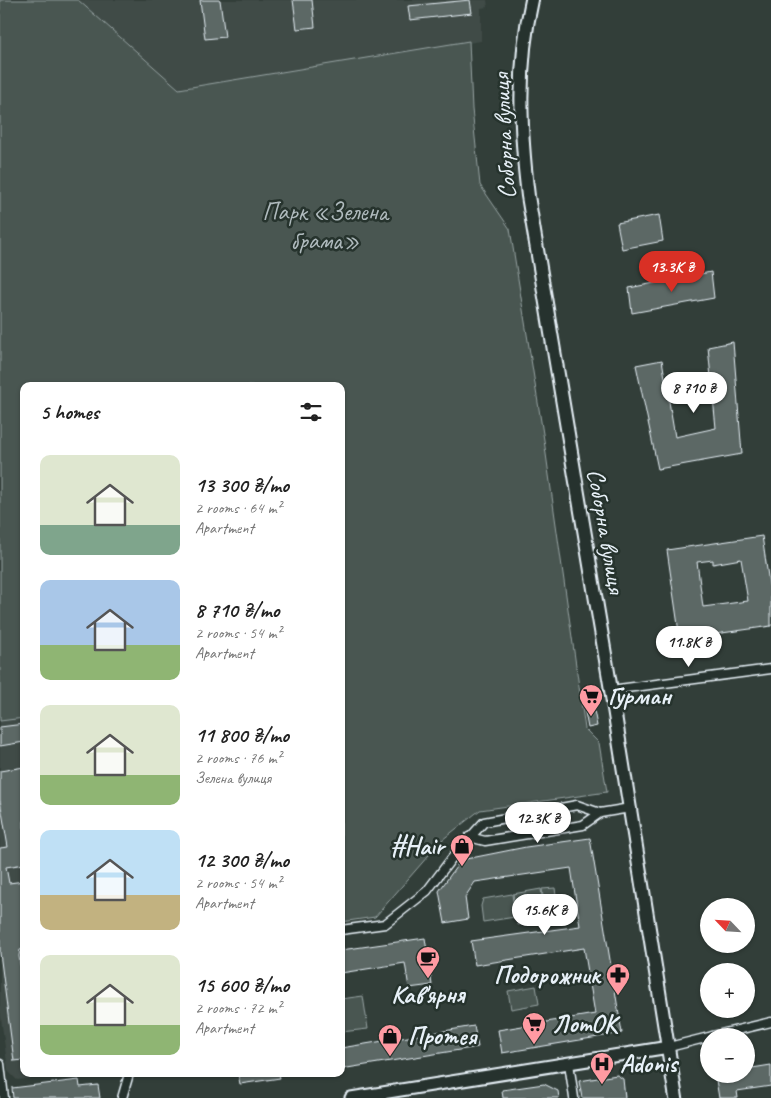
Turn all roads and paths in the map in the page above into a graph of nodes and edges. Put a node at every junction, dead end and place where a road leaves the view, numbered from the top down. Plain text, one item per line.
1 (532, 0) edge
2 (771, 669) edge
3 (611, 690) junction
4 (630, 808) junction
5 (600, 814) junction
6 (469, 837) junction
7 (345, 929) edge
8 (771, 1022) edge
9 (747, 1028) edge
10 (700, 1039) edge
11 (669, 1047) junction
12 (569, 1063) junction
13 (0, 1064) edge
14 (128, 1077) edge
15 (4, 1098) edge
16 (122, 1098) edge
17 (351, 1098) edge
18 (574, 1098) edge
19 (676, 1098) edge

1 - 3 main road, Соборна вулиця
2 - 3 street
3 - 4 main road, Соборна вулиця
4 - 5 street
4 - 11 main road, Соборна вулиця
5 - 6 street
5 - 6 street
6 - 7 street
8 - 9 street
10 - 11 street
11 - 12 main road
11 - 19 main road, Соборна вулиця
12 - 17 main road
12 - 18 street
13 - 15 street
14 - 16 street

